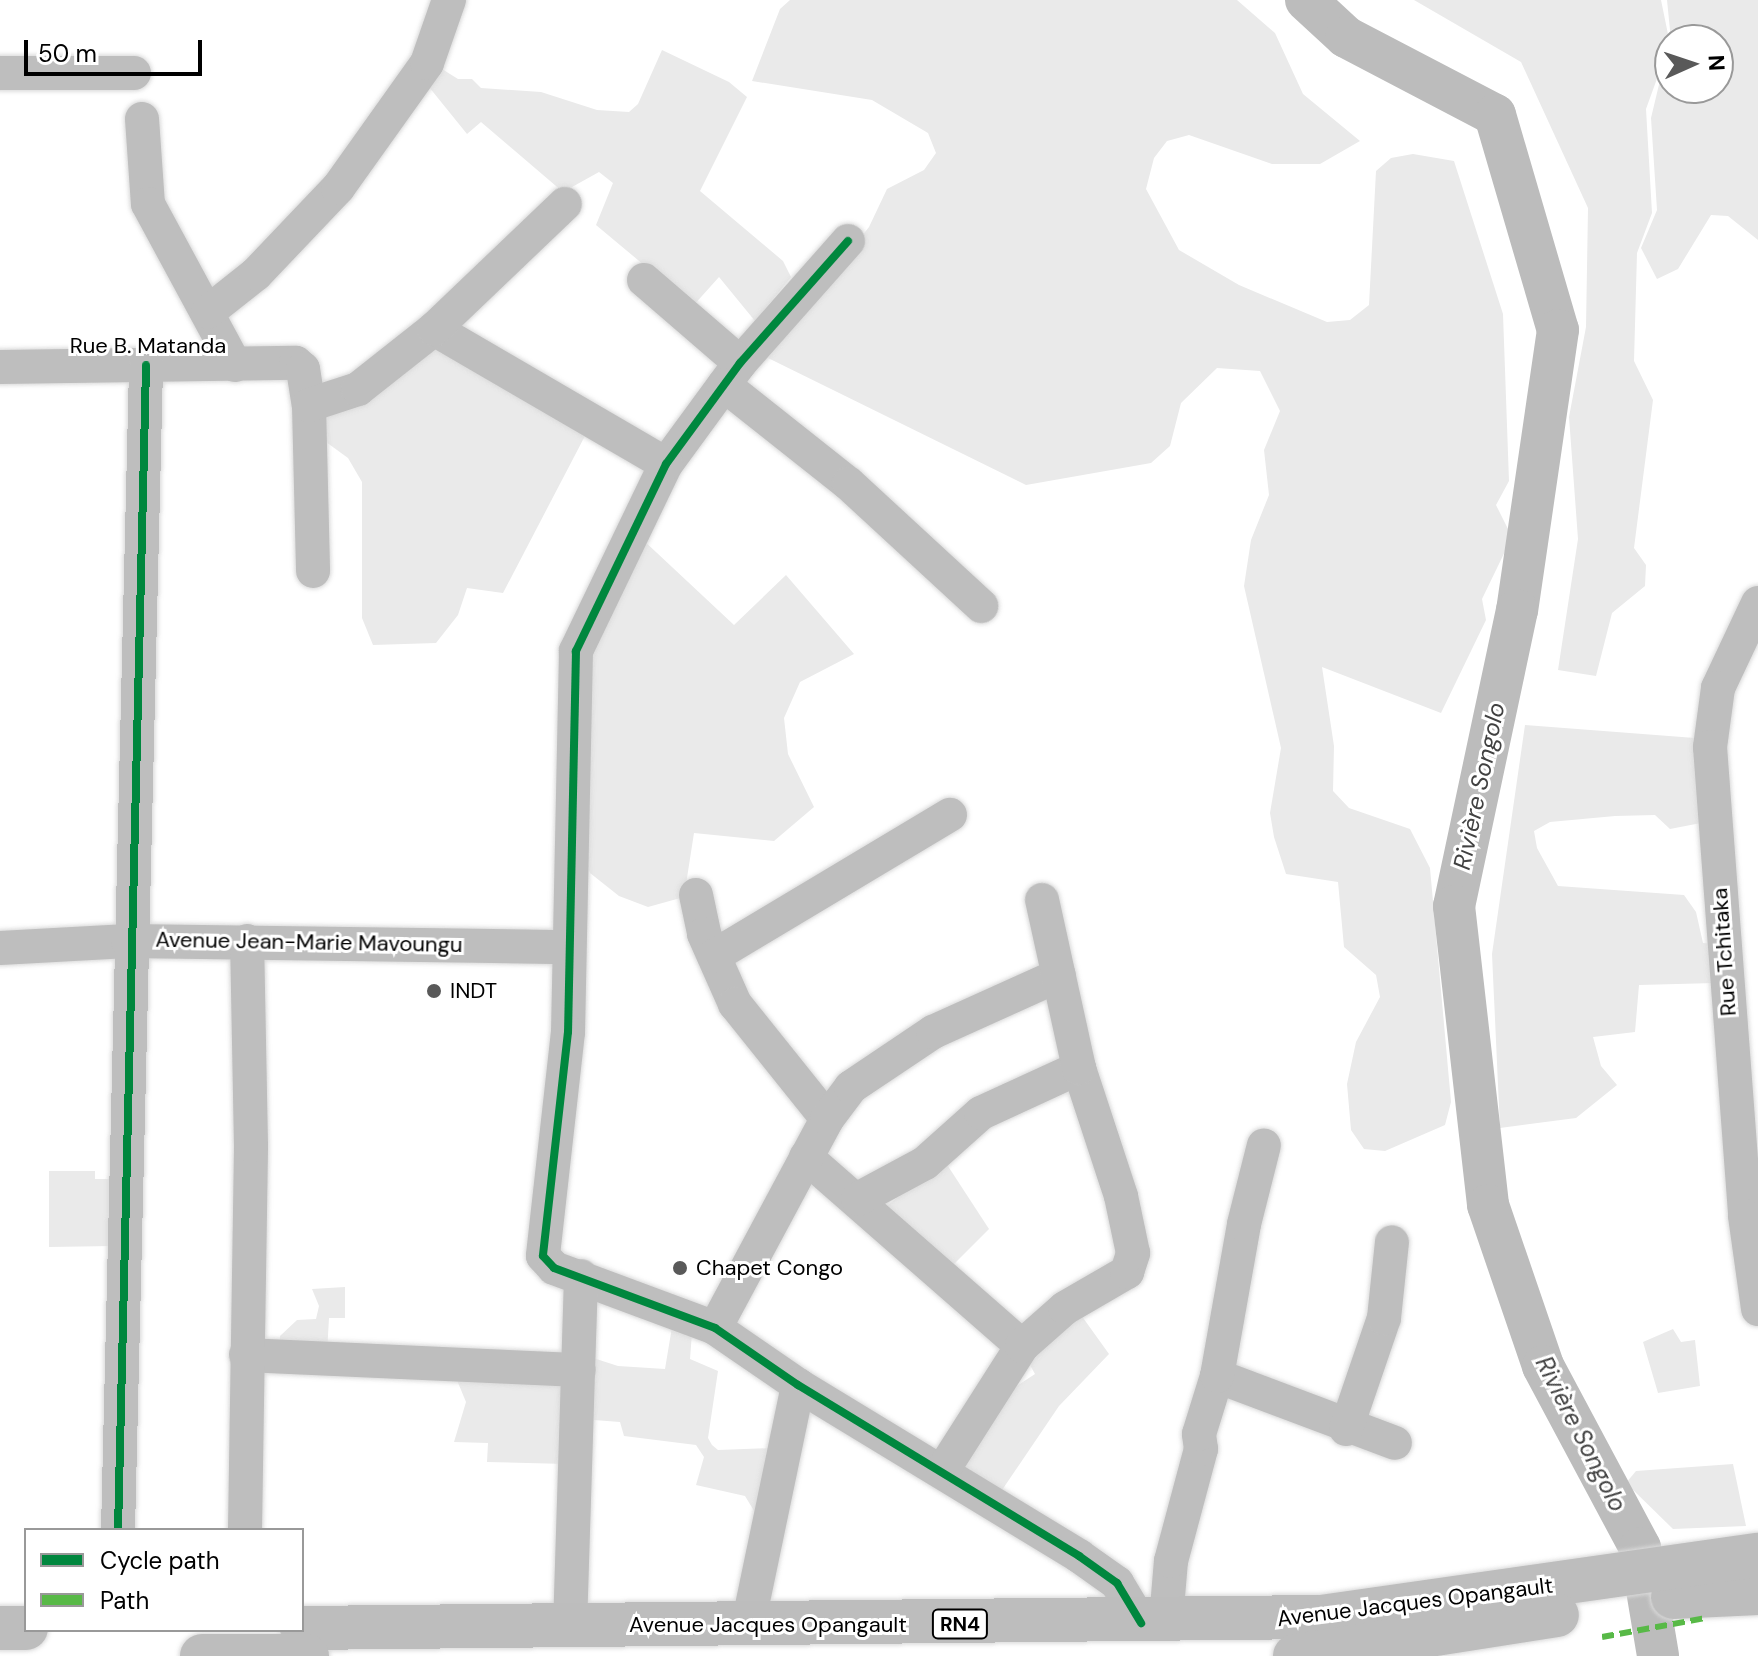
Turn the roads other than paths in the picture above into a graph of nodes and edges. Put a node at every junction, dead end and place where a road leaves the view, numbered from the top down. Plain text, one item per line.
1 (449, 0) edge
2 (0, 73) edge
3 (134, 73) dead end
4 (142, 119) dead end
5 (565, 204) dead end
6 (848, 241) dead end
7 (644, 280) dead end
8 (208, 312) junction
9 (434, 329) junction
10 (146, 365) junction
11 (235, 365) junction
12 (0, 367) edge
13 (732, 374) junction
14 (309, 405) junction
15 (666, 464) junction
16 (313, 571) dead end
17 (1758, 603) edge
18 (981, 606) dead end
19 (950, 815) dead end
20 (696, 895) dead end
21 (1042, 900) dead end
22 (128, 941) junction
23 (247, 941) junction
24 (569, 947) junction
25 (0, 948) edge
26 (714, 956) junction
27 (1059, 975) junction
28 (1079, 1068) junction
29 (827, 1119) junction
30 (1264, 1145) dead end
31 (806, 1157) junction
32 (858, 1199) junction
33 (1392, 1242) dead end
34 (581, 1276) junction
35 (1758, 1309) edge
36 (715, 1328) junction
37 (1022, 1346) junction
38 (246, 1355) junction
39 (579, 1370) junction
40 (1217, 1376) junction
41 (798, 1385) junction
42 (1346, 1429) junction
43 (1395, 1443) dead end
44 (943, 1470) junction
45 (118, 1528) edge
46 (245, 1528) edge
47 (1758, 1555) edge
48 (1695, 1581) junction
49 (1617, 1591) junction
50 (1758, 1593) edge
51 (1154, 1622) junction
52 (748, 1625) junction
53 (570, 1627) junction
54 (0, 1628) edge
55 (24, 1628) edge
56 (304, 1628) edge
57 (1314, 1655) edge
58 (202, 1656) edge
59 (307, 1656) edge

1 - 8 street
2 - 3 street
4 - 8 street
5 - 9 street
6 - 13 street
7 - 13 street
8 - 11 street
9 - 14 street
9 - 15 street
10 - 11 street, Rue B. Matanda
10 - 12 street, Rue B. Matanda
10 - 22 street
11 - 14 street, Rue B. Matanda
13 - 15 street
13 - 18 street
14 - 16 street
15 - 24 street
17 - 35 street, Rue Tchitaka
19 - 26 street
20 - 26 street
21 - 27 street
22 - 23 street, Avenue Jean-Marie Mavoungu
22 - 25 street, Avenue Jean-Marie Mavoungu
22 - 45 street
23 - 24 street, Avenue Jean-Marie Mavoungu
23 - 38 street
24 - 34 street
26 - 29 street
27 - 28 street
27 - 29 street
28 - 32 street
28 - 37 street
29 - 31 street
30 - 40 street
31 - 32 street
31 - 36 street
32 - 37 street
33 - 42 street
34 - 36 street
34 - 39 street
36 - 41 street
37 - 44 street
38 - 39 street
38 - 46 street
39 - 53 street
40 - 42 street
40 - 51 street
41 - 44 street
41 - 52 street
42 - 43 street
44 - 51 street
47 - 48 highway, RN4
48 - 49 highway, RN4
48 - 50 highway, RN4
49 - 51 highway, Avenue Jacques Opangault / RN4
49 - 57 highway, Avenue Jacques Opangault / RN4
51 - 52 highway, Avenue Jacques Opangault / RN4
52 - 53 highway, Avenue Jacques Opangault / RN4
53 - 56 highway, Avenue Jacques Opangault / RN4
54 - 55 highway
58 - 59 highway

